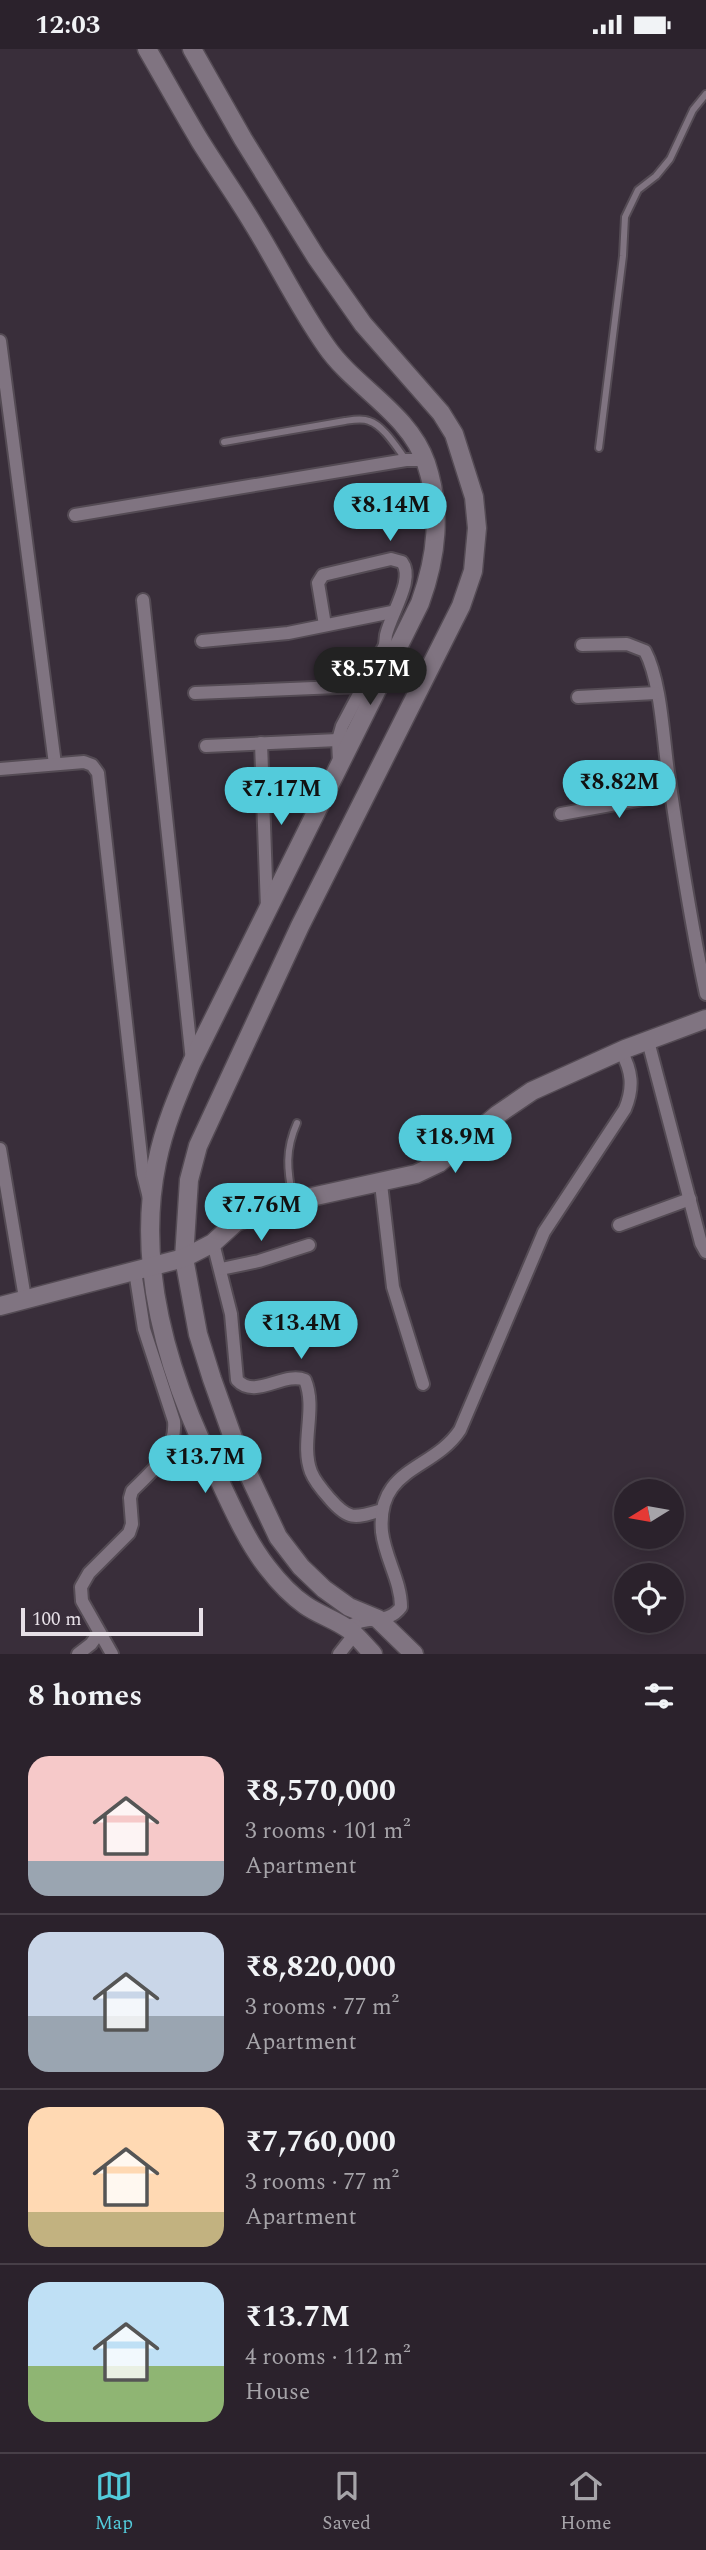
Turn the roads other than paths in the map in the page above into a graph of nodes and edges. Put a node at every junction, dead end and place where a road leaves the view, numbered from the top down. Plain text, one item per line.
1 (147, 49) edge
2 (192, 49) edge
3 (706, 95) edge
4 (0, 341) edge
5 (224, 442) dead end
6 (599, 448) dead end
7 (406, 460) junction
8 (425, 460) junction
9 (75, 515) dead end
10 (143, 600) dead end
11 (392, 612) junction
12 (325, 625) junction
13 (202, 641) dead end
14 (385, 645) junction
15 (582, 645) dead end
16 (388, 669) junction
17 (362, 686) junction
18 (195, 693) dead end
19 (656, 693) junction
20 (578, 697) dead end
21 (338, 740) junction
22 (261, 743) junction
23 (206, 746) dead end
24 (55, 764) junction
25 (339, 766) junction
26 (0, 769) edge
27 (671, 794) junction
28 (561, 814) dead end
29 (267, 912) junction
30 (706, 994) edge
31 (706, 1019) edge
32 (648, 1041) junction
33 (621, 1051) junction
34 (192, 1062) junction
35 (297, 1123) dead end
36 (0, 1149) edge
37 (381, 1184) junction
38 (690, 1199) junction
39 (293, 1201) junction
40 (151, 1208) junction
41 (619, 1225) dead end
42 (213, 1243) junction
43 (309, 1245) dead end
44 (706, 1252) edge
45 (182, 1259) junction
46 (148, 1268) junction
47 (221, 1269) junction
48 (25, 1298) junction
49 (0, 1306) edge
50 (423, 1384) dead end
51 (382, 1510) junction
52 (377, 1619) junction
53 (350, 1631) junction
54 (99, 1633) junction
55 (78, 1654) edge
56 (112, 1654) edge
57 (338, 1654) edge
58 (373, 1654) edge
59 (414, 1654) edge

1 - 8 street
2 - 45 street
3 - 6 lane
4 - 24 street
5 - 7 lane
7 - 8 street
7 - 9 street
8 - 16 street
10 - 34 street
11 - 12 street
11 - 12 street
11 - 14 street
12 - 13 street
14 - 16 street
14 - 17 street
15 - 19 street
16 - 25 street
17 - 18 street
17 - 21 street
19 - 20 street
19 - 27 street
21 - 22 street
21 - 25 street
22 - 23 street
22 - 29 street
24 - 26 street
24 - 40 street
25 - 29 street
27 - 28 street
27 - 30 street
29 - 34 street
31 - 32 street
32 - 33 street
32 - 38 street
33 - 37 street
33 - 51 street
34 - 40 street
35 - 39 lane
36 - 48 street
37 - 39 street
37 - 50 street
38 - 41 street
38 - 44 street
39 - 42 street
40 - 46 street
42 - 45 street
42 - 47 street
43 - 47 street
45 - 46 street
45 - 52 street
46 - 48 street
46 - 53 street
46 - 54 street
47 - 51 street
48 - 49 street
51 - 52 street
52 - 53 street
52 - 59 street
53 - 57 street
53 - 58 street
54 - 55 street
54 - 56 street

